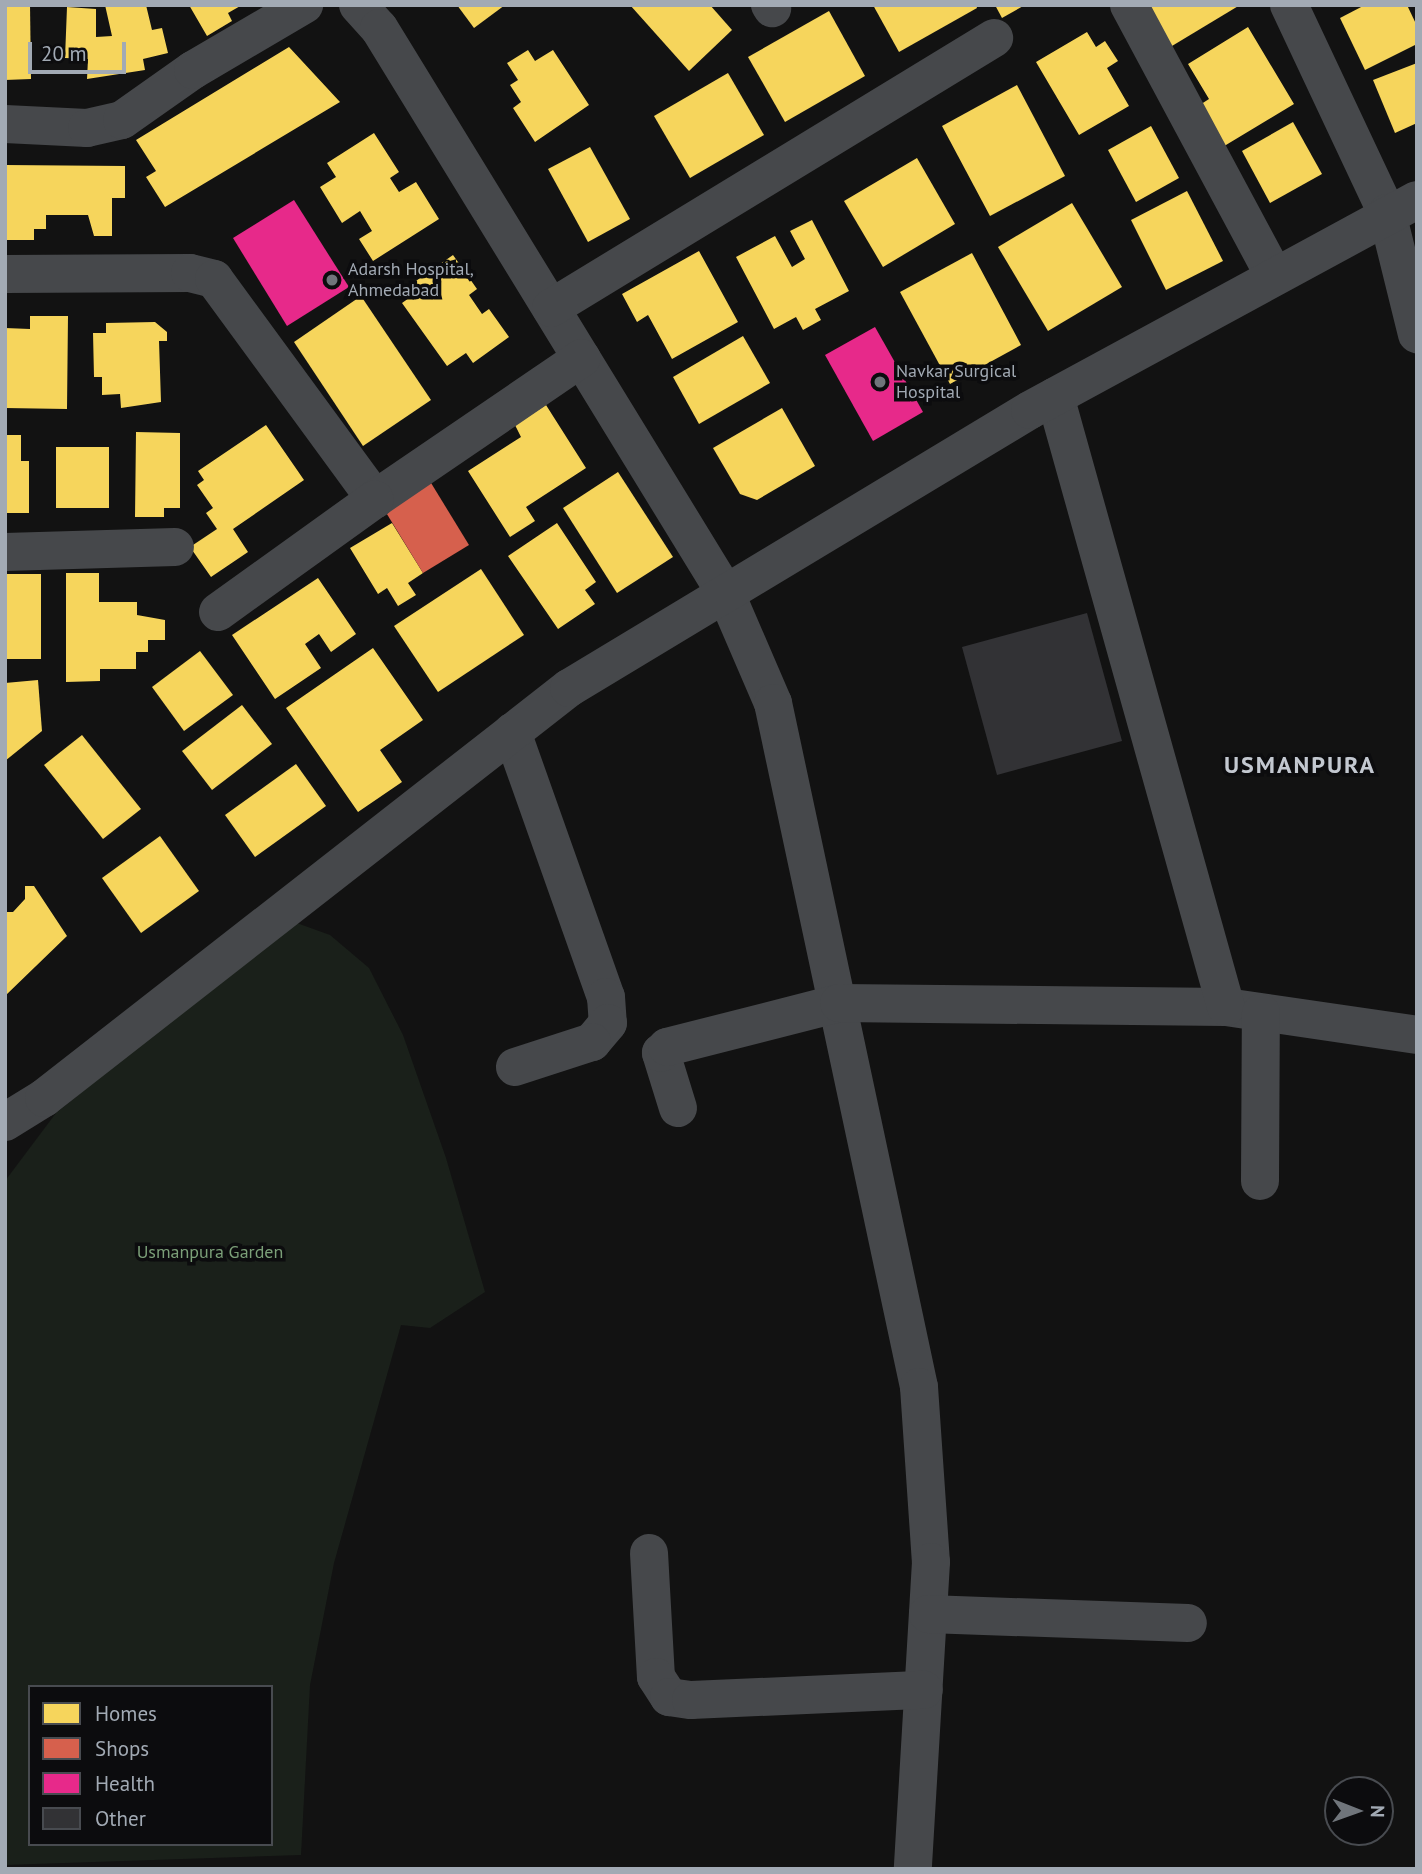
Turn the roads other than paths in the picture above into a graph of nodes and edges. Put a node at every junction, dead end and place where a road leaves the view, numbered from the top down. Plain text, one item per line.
1 (304, 5) edge
2 (358, 5) edge
3 (1129, 5) edge
4 (1289, 5) edge
5 (994, 38) dead end
6 (5, 124) edge
7 (1402, 206) edge
8 (5, 274) edge
9 (1274, 275) junction
10 (551, 307) junction
11 (1417, 334) edge
12 (582, 358) junction
13 (1055, 396) junction
14 (375, 499) junction
15 (174, 547) dead end
16 (5, 552) edge
17 (726, 594) junction
18 (218, 612) dead end
19 (512, 733) junction
20 (839, 1003) junction
21 (1244, 1010) junction
22 (1417, 1035) edge
23 (515, 1067) dead end
24 (44, 1098) junction
25 (678, 1108) dead end
26 (5, 1122) edge
27 (5, 1148) edge
28 (1260, 1181) dead end
29 (649, 1553) dead end
30 (928, 1614) junction
31 (1188, 1623) dead end
32 (924, 1690) junction
33 (913, 1869) edge

1 - 6 street
2 - 10 street
3 - 9 street
4 - 7 street
5 - 10 street
7 - 9 street
7 - 11 street
8 - 14 street
9 - 13 street
10 - 12 street
12 - 14 street
12 - 17 street
13 - 17 street
13 - 21 street
14 - 18 street
15 - 16 street
17 - 19 street
17 - 20 street
19 - 23 street
19 - 24 street
20 - 21 street
20 - 25 street
20 - 30 street
21 - 22 street
21 - 28 street
24 - 26 street
24 - 27 street
29 - 32 street
30 - 31 street
30 - 32 street
32 - 33 street

